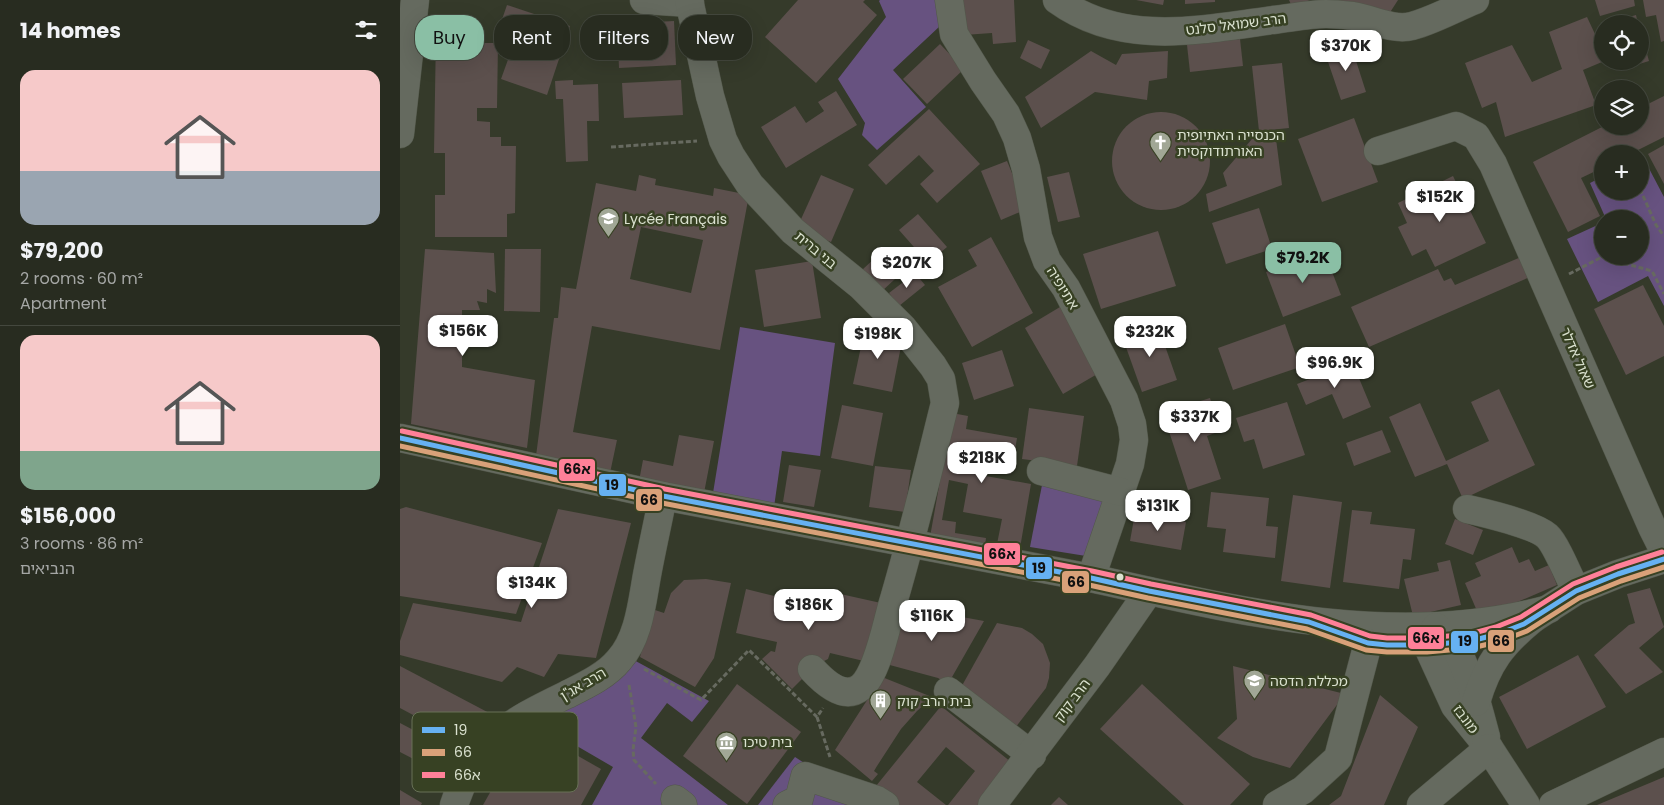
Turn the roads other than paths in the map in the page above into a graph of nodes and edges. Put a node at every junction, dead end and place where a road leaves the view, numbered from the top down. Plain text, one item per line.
1 (404, 0) edge
2 (415, 0) edge
3 (644, 0) edge
4 (949, 0) edge
5 (1057, 0) edge
6 (1475, 0) edge
7 (690, 1) edge
8 (400, 36) edge
9 (400, 134) edge
10 (1378, 151) dead end
11 (403, 436) edge
12 (1041, 471) dead end
13 (1121, 492) junction
14 (663, 496) junction
15 (1468, 509) dead end
16 (910, 543) junction
17 (1664, 551) edge
18 (1664, 559) edge
19 (1091, 578) junction
20 (1149, 591) junction
21 (1576, 591) junction
22 (1541, 614) junction
23 (1309, 622) junction
24 (1439, 639) junction
25 (1368, 643) junction
26 (812, 670) dead end
27 (948, 691) dead end
28 (1476, 702) junction
29 (534, 712) edge
30 (1489, 748) junction
31 (1664, 752) edge
32 (1032, 755) junction
33 (458, 792) edge
34 (834, 797) edge
35 (454, 805) edge
36 (787, 805) edge
37 (885, 805) edge
38 (992, 805) edge
39 (1277, 805) edge
40 (1421, 805) edge
41 (1526, 805) edge
42 (1553, 805) edge

1 - 8 street
2 - 9 street
3 - 7 street
4 - 13 street, אתיופיה
5 - 6 street, הרב שמואל סלנט
7 - 16 street, בני ברית
10 - 17 street, שאול אדלר
11 - 14 street
12 - 13 street
13 - 19 street, אתיופיה
14 - 16 street
14 - 29 street, הרב אג"ן
15 - 21 street
16 - 19 street
16 - 26 street, בני ברית
18 - 21 street
19 - 20 street
20 - 23 street
20 - 32 street, הרב קוק
21 - 22 street
22 - 24 street
22 - 28 street
23 - 24 street
23 - 25 street
24 - 25 street
24 - 28 street, מונבז
24 - 30 street, מונבז
25 - 39 street
27 - 32 street
28 - 30 street, מונבז
30 - 40 street
30 - 41 street, מונבז
31 - 42 street
32 - 38 street, הרב קוק
33 - 35 street, הרב אג"ן
34 - 36 street
34 - 37 street

